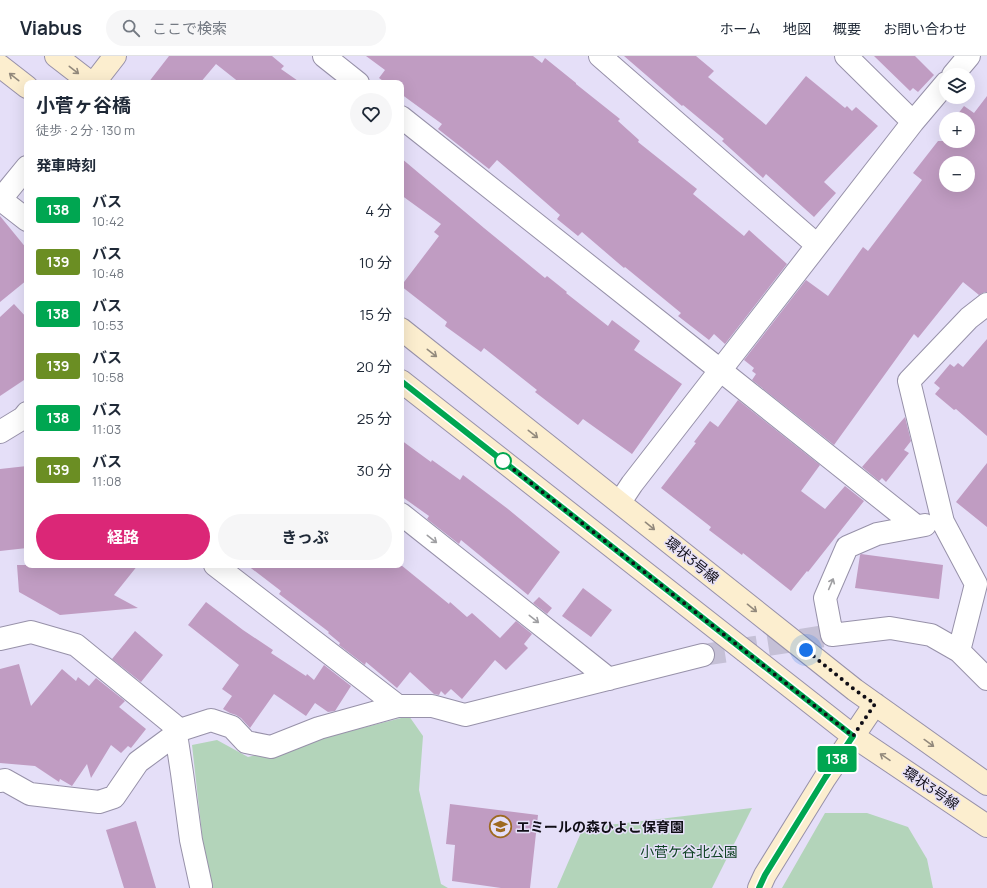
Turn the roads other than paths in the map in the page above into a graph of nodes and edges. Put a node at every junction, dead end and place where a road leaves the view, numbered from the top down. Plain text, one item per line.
1 (56, 56) edge
2 (115, 56) edge
3 (600, 56) edge
4 (846, 56) edge
5 (968, 56) edge
6 (328, 57) edge
7 (0, 66) edge
8 (959, 68) edge
9 (88, 80) edge
10 (95, 80) edge
11 (355, 80) edge
12 (24, 85) edge
13 (939, 91) edge
14 (404, 119) edge
15 (913, 122) junction
16 (24, 171) edge
17 (0, 200) edge
18 (24, 218) edge
19 (817, 245) junction
20 (987, 304) edge
21 (404, 331) edge
22 (720, 370) junction
23 (404, 383) edge
24 (24, 418) edge
25 (0, 432) edge
26 (620, 502) junction
27 (404, 516) edge
28 (943, 522) junction
29 (916, 526) junction
30 (219, 568) edge
31 (0, 639) edge
32 (959, 651) junction
33 (703, 655) tunnel mouth
34 (609, 679) junction
35 (987, 679) edge
36 (875, 704) junction
37 (398, 706) junction
38 (178, 732) junction
39 (853, 736) junction
40 (0, 781) edge
41 (987, 784) edge
42 (987, 826) edge
43 (201, 886) dead end
44 (759, 888) edge

1 -> 9 street
2 - 10 street
3 - 19 street
4 - 15 street
5 - 8 street
6 - 11 street
12 -> 7 street
13 - 15 street
14 - 22 street
15 - 19 street
16 - 17 street
17 - 18 street
19 - 22 street
20 - 28 street
21 -> 26 street, 環状3号線
22 - 26 street
22 - 29 street
23 - 39 street, 環状3号線
24 - 25 street
26 -> 36 street, 環状3号線
27 -> 34 street
28 - 29 street
28 - 32 street
32 -> 29 street
30 - 37 street
31 - 38 street
32 - 35 street
33 - 34 street
34 - 37 street
36 - 39 street
36 -> 41 street, 環状3号線
37 - 38 street
38 - 40 street
38 - 43 street
42 -> 39 street, 環状3号線
39 - 44 street

